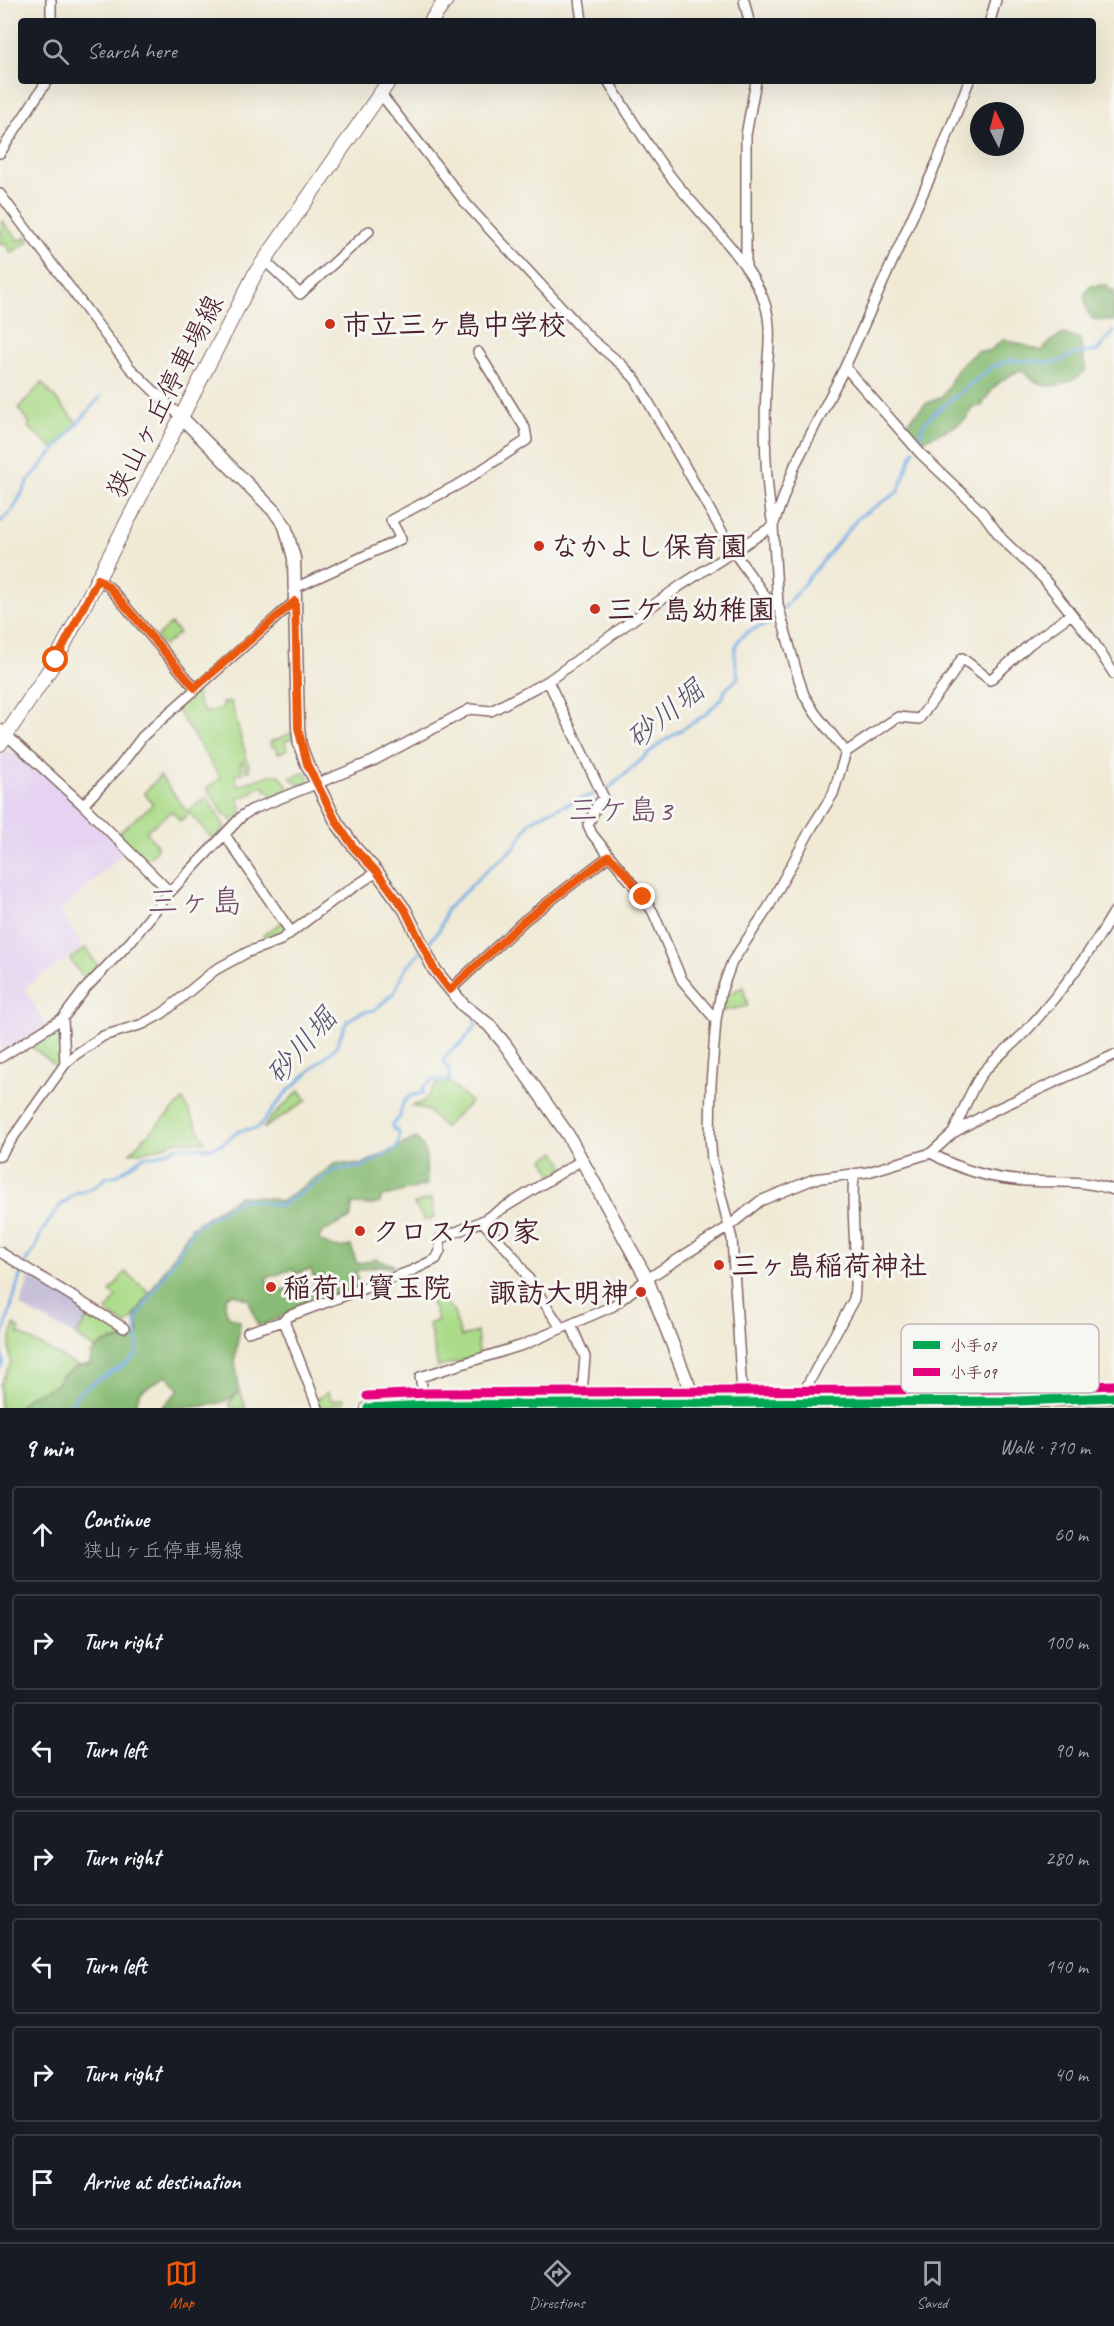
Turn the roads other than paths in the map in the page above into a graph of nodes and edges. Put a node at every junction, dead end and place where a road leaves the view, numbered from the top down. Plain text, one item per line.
1 (51, 0) edge
2 (446, 0) edge
3 (579, 0) edge
4 (744, 0) edge
5 (996, 0) edge
6 (51, 18) edge
7 (433, 18) edge
8 (582, 18) edge
9 (748, 18) edge
10 (991, 18) edge
11 (45, 84) edge
12 (387, 84) edge
13 (610, 84) edge
14 (755, 84) edge
15 (968, 84) edge
16 (380, 93) junction
17 (0, 153) edge
18 (0, 194) edge
19 (369, 231) dead end
20 (264, 260) junction
21 (746, 268) junction
22 (478, 352) dead end
23 (845, 367) junction
24 (182, 418) junction
25 (773, 526) junction
26 (733, 551) junction
27 (98, 579) junction
28 (295, 588) junction
29 (295, 601) junction
30 (779, 608) junction
31 (1071, 615) junction
32 (1114, 674) edge
33 (548, 681) junction
34 (195, 688) junction
35 (2, 736) edge
36 (846, 752) junction
37 (316, 783) junction
38 (83, 806) junction
39 (225, 835) junction
40 (609, 856) junction
41 (377, 872) junction
42 (170, 892) junction
43 (1114, 912) edge
44 (291, 932) junction
45 (450, 990) junction
46 (63, 1018) junction
47 (716, 1020) junction
48 (1114, 1055) edge
49 (0, 1058) edge
50 (65, 1064) junction
51 (953, 1133) junction
52 (930, 1153) junction
53 (0, 1156) edge
54 (582, 1160) junction
55 (854, 1175) junction
56 (1114, 1190) edge
57 (482, 1221) junction
58 (728, 1227) junction
59 (0, 1252) edge
60 (647, 1279) junction
61 (284, 1321) junction
62 (566, 1327) junction
63 (124, 1328) dead end
64 (248, 1332) dead end
65 (1114, 1397) edge
66 (700, 1405) edge
67 (743, 1405) edge
68 (427, 1406) edge
69 (584, 1406) edge
70 (796, 1406) edge
71 (318, 1408) edge
72 (368, 1408) edge

1 - 6 street
2 - 7 main road
3 - 8 street
4 - 9 street
5 - 10 street
11 - 17 street
12 - 16 main road, 狭山ヶ丘停車場線
13 - 21 street
14 - 21 street
15 - 23 street
16 - 20 main road, 狭山ヶ丘停車場線
16 - 26 street
18 - 24 street
19 - 20 street
20 - 24 main road, 狭山ヶ丘停車場線
21 - 25 street
22 - 28 street
23 - 25 street
23 - 31 street
24 - 27 main road, 狭山ヶ丘停車場線
24 - 28 street
25 - 26 street
25 - 30 street
26 - 30 street
26 - 33 street
27 - 34 street
27 - 35 main road, 狭山ヶ丘停車場線
28 - 29 street
29 - 34 street
29 - 37 street
30 - 36 street
31 - 32 street
31 - 36 street
33 - 37 street
33 - 40 street
34 - 38 street
35 - 38 street
36 - 47 street
37 - 39 street
37 - 41 street
38 - 42 street
39 - 42 street
39 - 44 street
40 - 45 street
40 - 47 street
41 - 44 street
41 - 45 street
42 - 46 street
43 - 51 street
44 - 50 street
45 - 54 street
46 - 49 street
46 - 50 street
47 - 58 street
48 - 51 street
50 - 53 street
51 - 52 street
52 - 55 street
52 - 56 street
54 - 57 street
54 - 60 street
55 - 58 street
55 - 70 street
57 - 61 street
57 - 62 street
58 - 60 street
58 - 67 street
59 - 63 street
60 - 62 street
60 - 66 street
61 - 64 street
61 - 71 street
62 - 68 street
62 - 69 street
65 - 70 main road
66 - 67 main road
66 - 69 main road
67 - 70 main road
68 - 69 main road
68 - 72 main road

